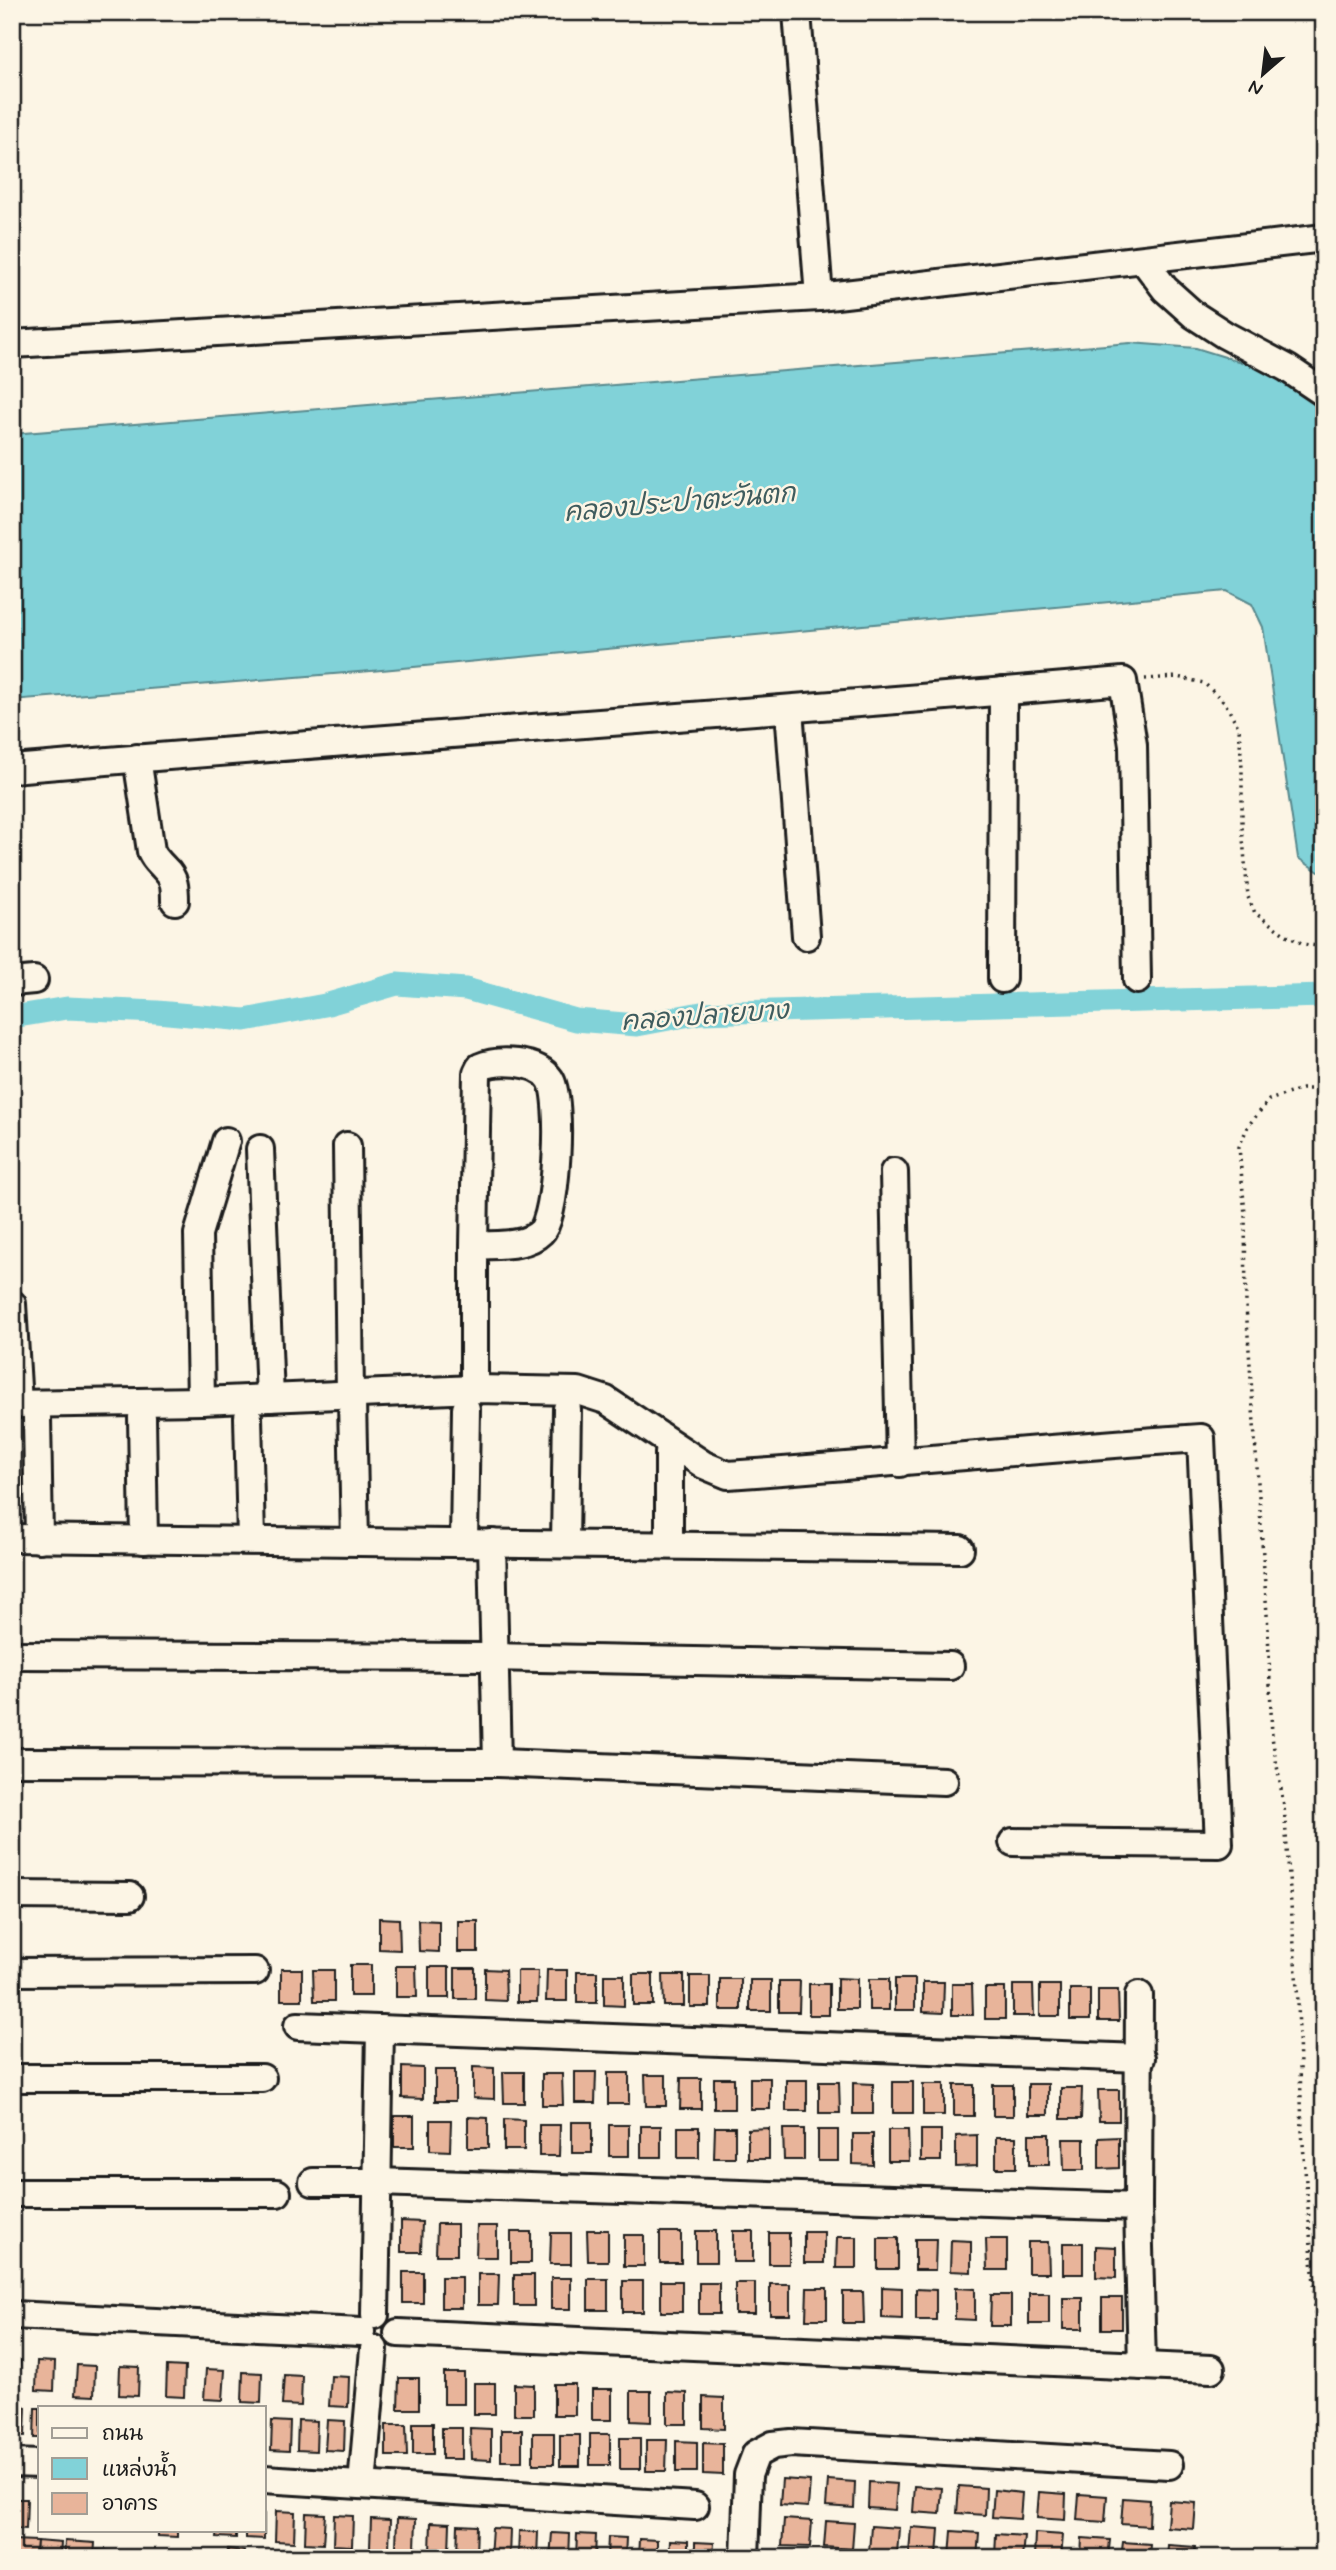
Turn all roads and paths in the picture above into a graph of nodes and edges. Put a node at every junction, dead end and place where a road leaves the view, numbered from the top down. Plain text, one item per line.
1 (797, 12) edge
2 (1324, 238) edge
3 (1144, 261) junction
4 (819, 297) junction
5 (12, 344) edge
6 (1324, 393) edge
7 (1123, 681) junction
8 (1003, 691) junction
9 (789, 709) junction
10 (136, 758) junction
11 (12, 769) edge
12 (175, 901) dead end
13 (806, 936) dead end
14 (1322, 947) edge
15 (1002, 979) dead end
16 (1137, 980) dead end
17 (1324, 1089) edge
18 (226, 1141) dead end
19 (347, 1146) dead end
20 (260, 1149) dead end
21 (894, 1172) dead end
22 (474, 1246) junction
23 (12, 1304) edge
24 (270, 1398) junction
25 (351, 1398) junction
26 (470, 1399) junction
27 (201, 1401) junction
28 (22, 1408) edge
29 (567, 1409) dead end
30 (142, 1417) dead end
31 (248, 1417) dead end
32 (669, 1453) dead end
33 (900, 1463) junction
34 (12, 1538) edge
35 (39, 1539) junction
36 (144, 1540) junction
37 (251, 1541) junction
38 (355, 1541) junction
39 (464, 1543) junction
40 (492, 1543) junction
41 (565, 1544) junction
42 (668, 1544) junction
43 (960, 1549) dead end
44 (12, 1655) edge
45 (493, 1657) junction
46 (950, 1666) dead end
47 (12, 1762) edge
48 (497, 1763) junction
49 (944, 1781) dead end
50 (1013, 1842) dead end
51 (12, 1895) edge
52 (130, 1896) dead end
53 (12, 1972) edge
54 (255, 1972) dead end
55 (1139, 1995) dead end
56 (298, 2026) dead end
57 (380, 2029) junction
58 (1140, 2058) junction
59 (12, 2078) edge
60 (262, 2078) dead end
61 (313, 2182) dead end
62 (377, 2182) junction
63 (12, 2193) edge
64 (277, 2193) dead end
65 (1139, 2207) junction
66 (12, 2315) edge
67 (370, 2332) junction
68 (1142, 2366) junction
69 (1211, 2369) dead end
70 (12, 2463) edge
71 (38, 2464) edge
72 (1169, 2465) dead end
73 (266, 2479) edge
74 (362, 2485) junction
75 (1324, 2494) edge
76 (695, 2506) dead end
77 (745, 2558) edge

1 - 4 street
2 - 3 street
3 - 4 street
3 - 6 street
4 - 5 street
7 - 8 street
7 - 14 path
7 - 16 street
8 - 9 street
8 - 15 street
9 - 10 street
9 - 13 street
10 - 11 street
10 - 12 street
17 - 75 path
18 - 27 street
19 - 25 street
20 - 24 street
21 - 33 street
22 - 22 street
22 - 26 street
23 - 28 street
24 - 25 street
24 - 27 street
25 - 26 street
25 - 38 street
26 - 33 street
26 - 39 street
27 - 28 street
28 - 35 street
29 - 41 street
30 - 36 street
31 - 37 street
32 - 42 street
33 - 50 street
34 - 35 street
35 - 36 street
36 - 37 street
37 - 38 street
38 - 39 street
39 - 40 street
40 - 41 street
40 - 45 street
41 - 42 street
42 - 43 street
44 - 45 street
45 - 46 street
45 - 48 street
47 - 48 street
48 - 49 street
51 - 52 street
53 - 54 street
55 - 58 street
56 - 57 street
57 - 58 street
57 - 62 street
58 - 65 street
59 - 60 street
61 - 62 street
62 - 65 street
62 - 67 street
63 - 64 street
65 - 68 street
66 - 67 street
67 - 68 street
67 - 74 street
68 - 69 street
70 - 71 street
72 - 77 street
73 - 74 street
74 - 76 street

